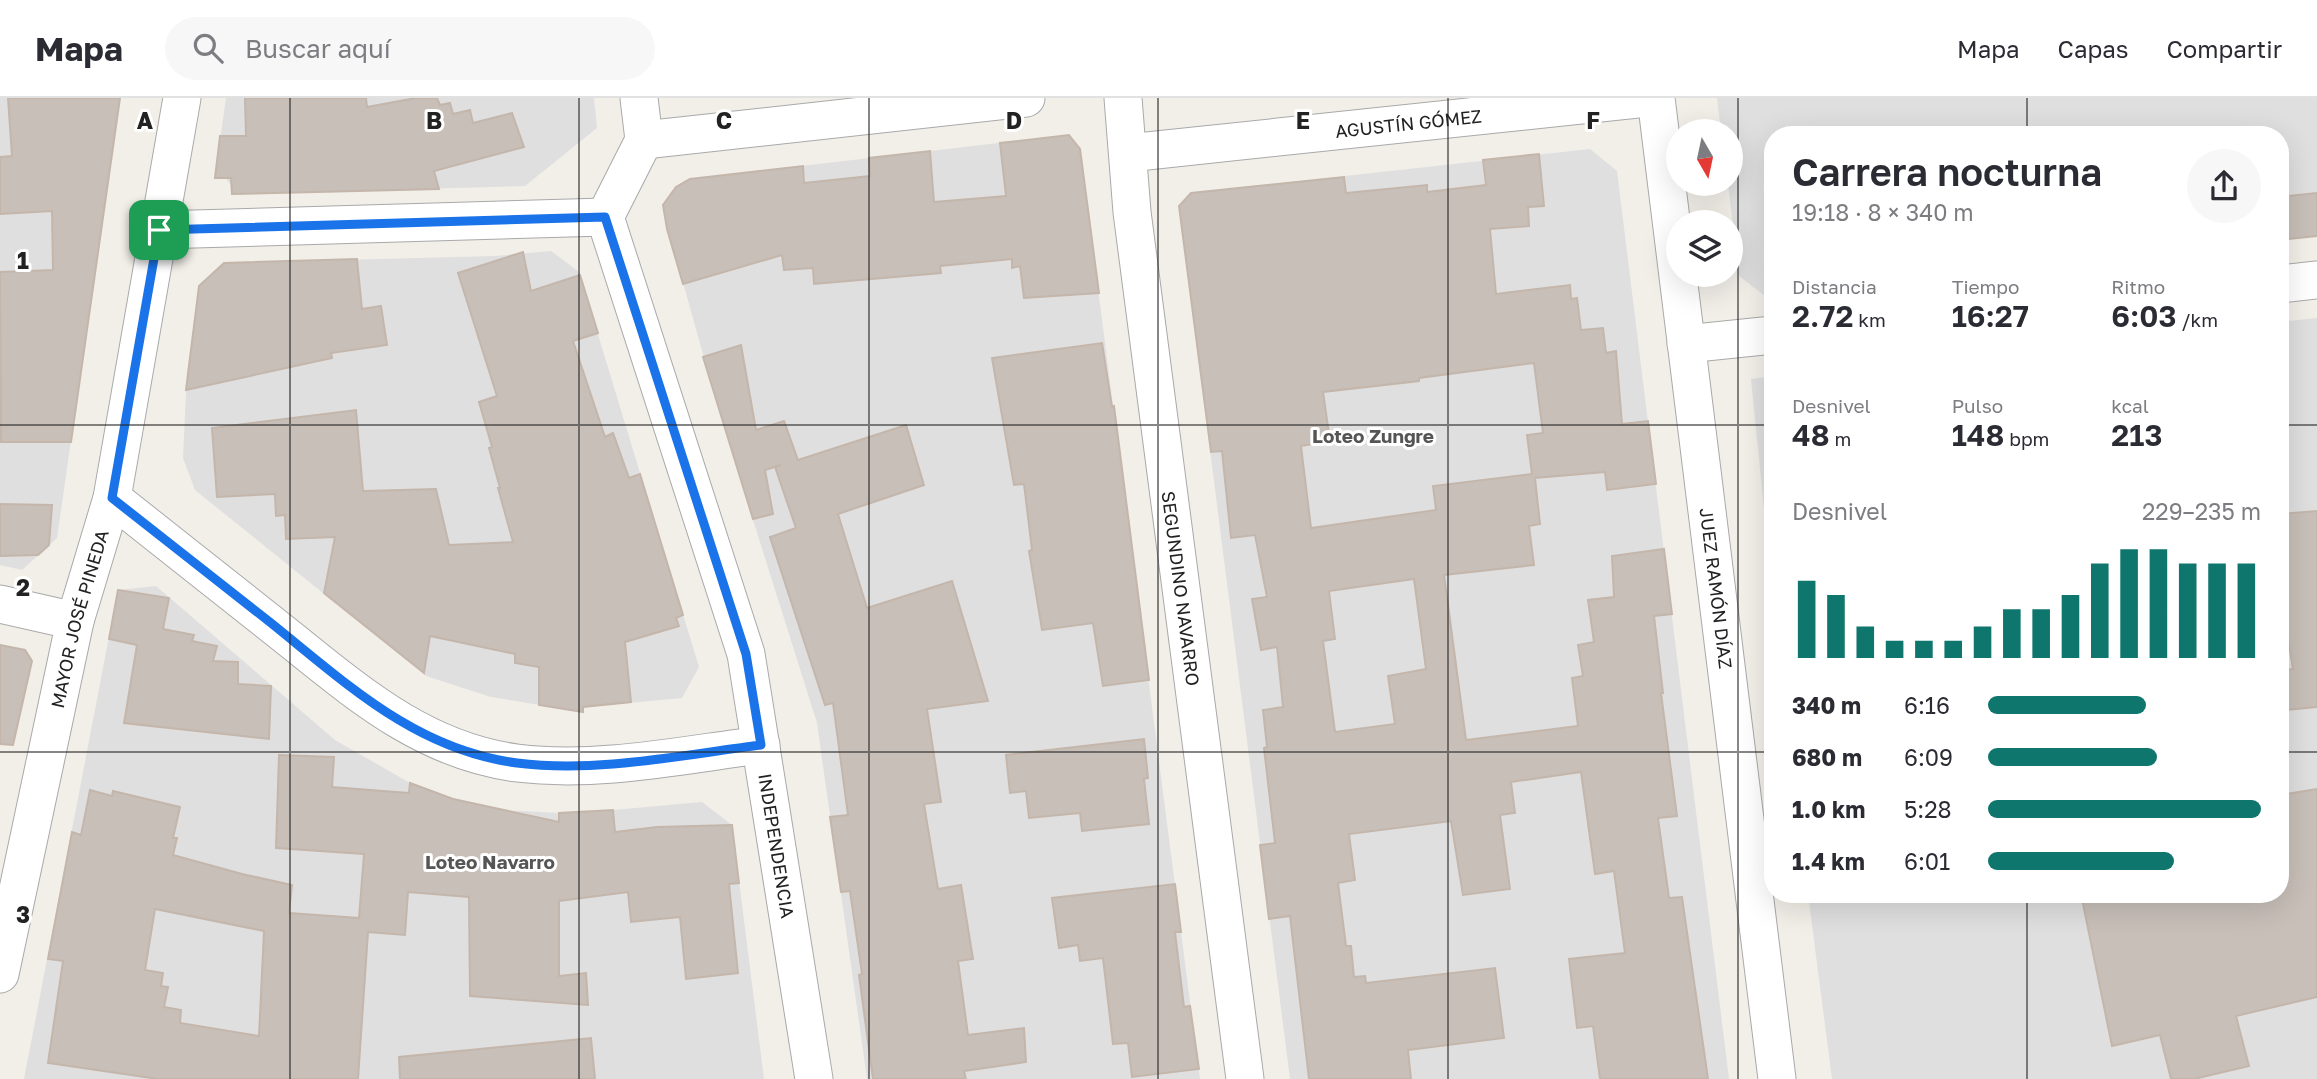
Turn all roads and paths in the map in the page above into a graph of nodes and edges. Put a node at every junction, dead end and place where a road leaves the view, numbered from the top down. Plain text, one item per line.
1 (182, 98) edge
2 (639, 98) edge
3 (1026, 98) edge
4 (1124, 98) edge
5 (1647, 98) edge
6 (1656, 98) edge
7 (644, 140) junction
8 (1128, 153) junction
9 (605, 217) junction
10 (159, 230) junction
11 (2317, 280) edge
12 (2289, 283) edge
13 (1764, 336) edge
14 (1686, 344) junction
15 (112, 498) junction
16 (0, 604) edge
17 (75, 621) junction
18 (761, 745) junction
19 (0, 974) edge
20 (814, 1079) edge
21 (1245, 1079) edge
22 (1777, 1079) edge

1 - 10 street, MAYOR JOSÉ PINEDA
2 - 7 street
3 - 7 street
4 - 8 street, SEGUNDINO NAVARRO
5 - 8 street, AGUSTÍN GÓMEZ
6 - 14 street, JUEZ RAMÓN DÍAZ
7 - 9 street
8 - 21 street, SEGUNDINO NAVARRO
9 - 10 street
9 - 18 street, INDEPENDENCIA
10 - 15 street, MAYOR JOSÉ PINEDA
11 - 12 street
13 - 14 street
14 - 22 street, JUEZ RAMÓN DÍAZ
15 - 17 street, MAYOR JOSÉ PINEDA
15 - 18 street
16 - 17 street
17 - 19 street, MAYOR JOSÉ PINEDA
18 - 20 street, INDEPENDENCIA

